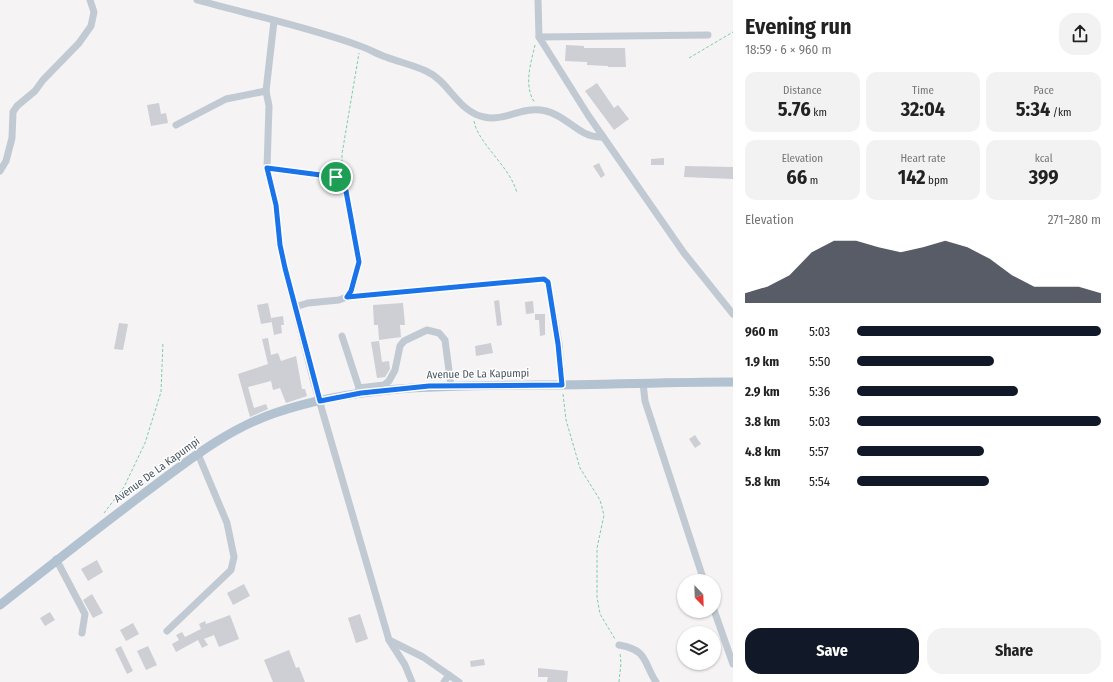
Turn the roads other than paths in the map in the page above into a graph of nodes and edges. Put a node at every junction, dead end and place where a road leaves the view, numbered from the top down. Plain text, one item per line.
1 (90, 0) edge
2 (197, 0) edge
3 (538, 0) edge
4 (274, 21) junction
5 (708, 35) dead end
6 (539, 37) junction
7 (266, 91) junction
8 (176, 124) dead end
9 (603, 137) junction
10 (267, 168) junction
11 (0, 171) edge
12 (347, 297) junction
13 (295, 307) junction
14 (733, 314) edge
15 (342, 336) dead end
16 (733, 382) edge
17 (643, 383) junction
18 (562, 385) junction
19 (451, 386) junction
20 (360, 391) junction
21 (320, 401) junction
22 (198, 454) junction
23 (56, 559) junction
24 (702, 574) edge
25 (0, 606) edge
26 (717, 618) edge
27 (167, 631) dead end
28 (82, 633) dead end
29 (389, 640) junction
30 (619, 645) road end
31 (733, 664) edge
32 (450, 675) junction
33 (412, 682) edge
34 (444, 682) edge
35 (459, 682) edge
36 (656, 682) edge

1 - 11 street
2 - 4 street
3 - 6 street
4 - 7 street
4 - 9 street
5 - 6 street
6 - 9 street
7 - 8 street
7 - 10 street
9 - 14 street
10 - 12 street
10 - 13 street
12 - 13 street
12 - 18 street
13 - 21 street
15 - 20 street
16 - 17 main road, Avenue De La Kapumpi
17 - 18 main road, Avenue De La Kapumpi
17 - 24 street
18 - 19 main road, Avenue De La Kapumpi
19 - 20 main road, Avenue De La Kapumpi
19 - 20 street
20 - 21 main road, Avenue De La Kapumpi
21 - 22 main road, Avenue De La Kapumpi
21 - 29 street
22 - 23 main road, Avenue De La Kapumpi
22 - 27 street
23 - 25 main road, Avenue De La Kapumpi
23 - 28 street
26 - 31 street
29 - 32 street
29 - 33 street
30 - 36 street
32 - 34 street
32 - 35 street

